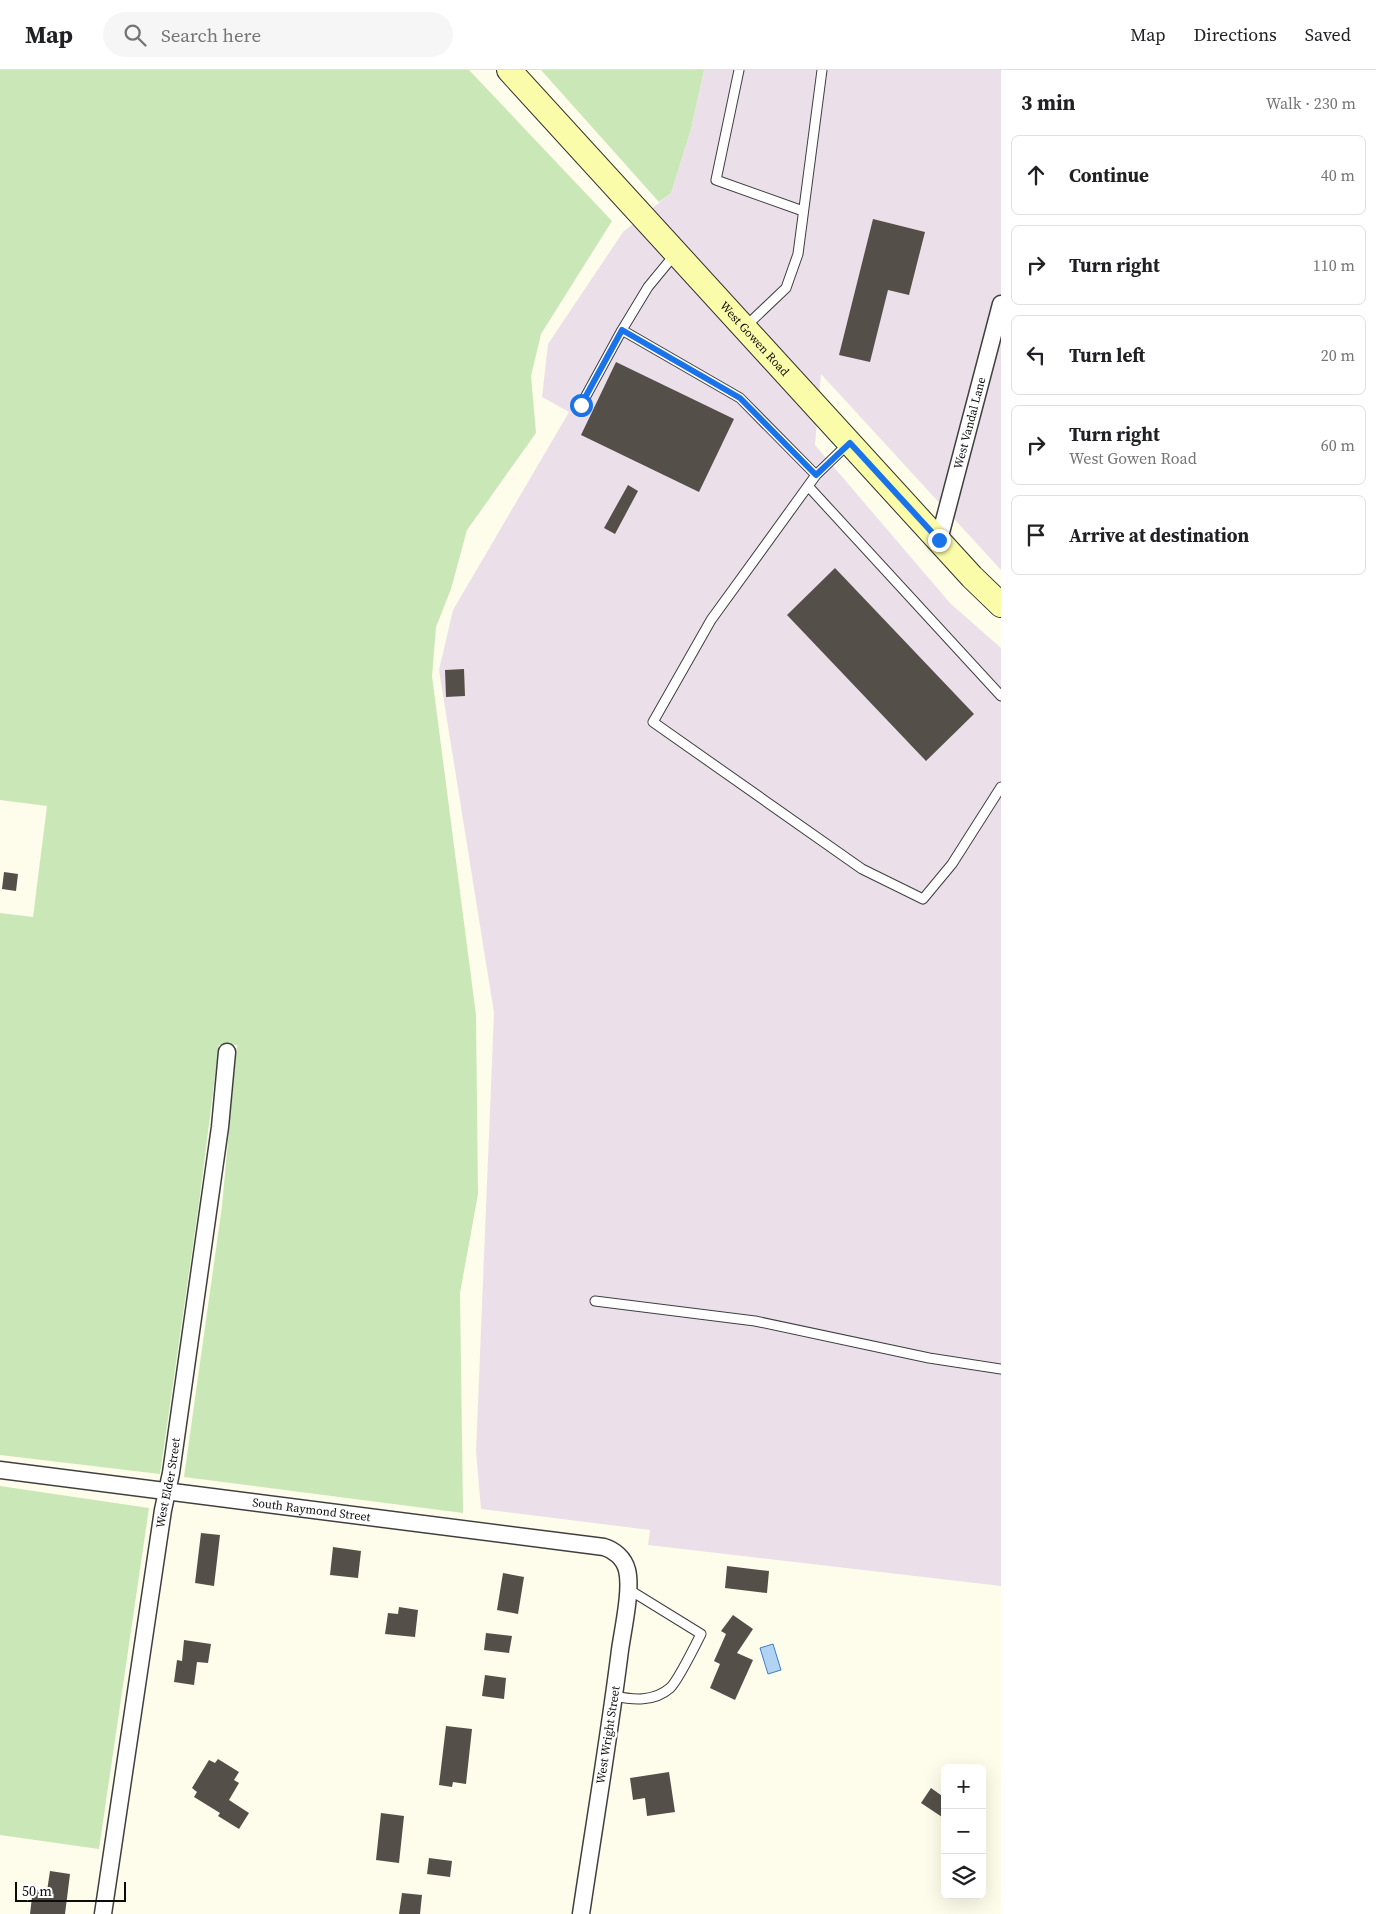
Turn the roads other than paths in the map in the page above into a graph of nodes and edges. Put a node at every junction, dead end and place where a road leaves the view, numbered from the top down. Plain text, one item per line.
1 (509, 70) edge
2 (739, 70) edge
3 (822, 70) edge
4 (803, 211) junction
5 (676, 253) junction
6 (1001, 304) edge
7 (744, 328) junction
8 (622, 330) junction
9 (581, 405) dead end
10 (850, 443) junction
11 (816, 475) junction
12 (808, 486) junction
13 (939, 540) junction
14 (1001, 605) edge
15 (1001, 696) edge
16 (1001, 787) edge
17 (227, 1052) dead end
18 (595, 1301) dead end
19 (1001, 1369) edge
20 (0, 1470) edge
21 (168, 1490) junction
22 (620, 1556) joint
23 (628, 1589) junction
24 (614, 1696) junction
25 (103, 1914) edge
26 (581, 1914) edge

1 - 5 street, West Gowen Road
2 - 4 lane
3 - 4 lane
4 - 7 lane
5 - 7 street, West Gowen Road
5 - 8 lane
6 - 13 street, West Vandal Lane
7 - 10 street, West Gowen Road
8 - 9 lane
8 - 11 lane
10 - 11 lane
10 - 13 street, West Gowen Road
11 - 12 lane
12 - 15 lane
12 - 16 lane
13 - 14 street, West Gowen Road
17 - 21 street, West Elder Street
18 - 19 lane
20 - 21 street, South Raymond Street
21 - 22 street, South Raymond Street
21 - 25 street, West Elder Street
22 - 23 street, West Wright Street
23 - 24 street, West Wright Street
23 - 24 lane
24 - 26 street, West Wright Street

